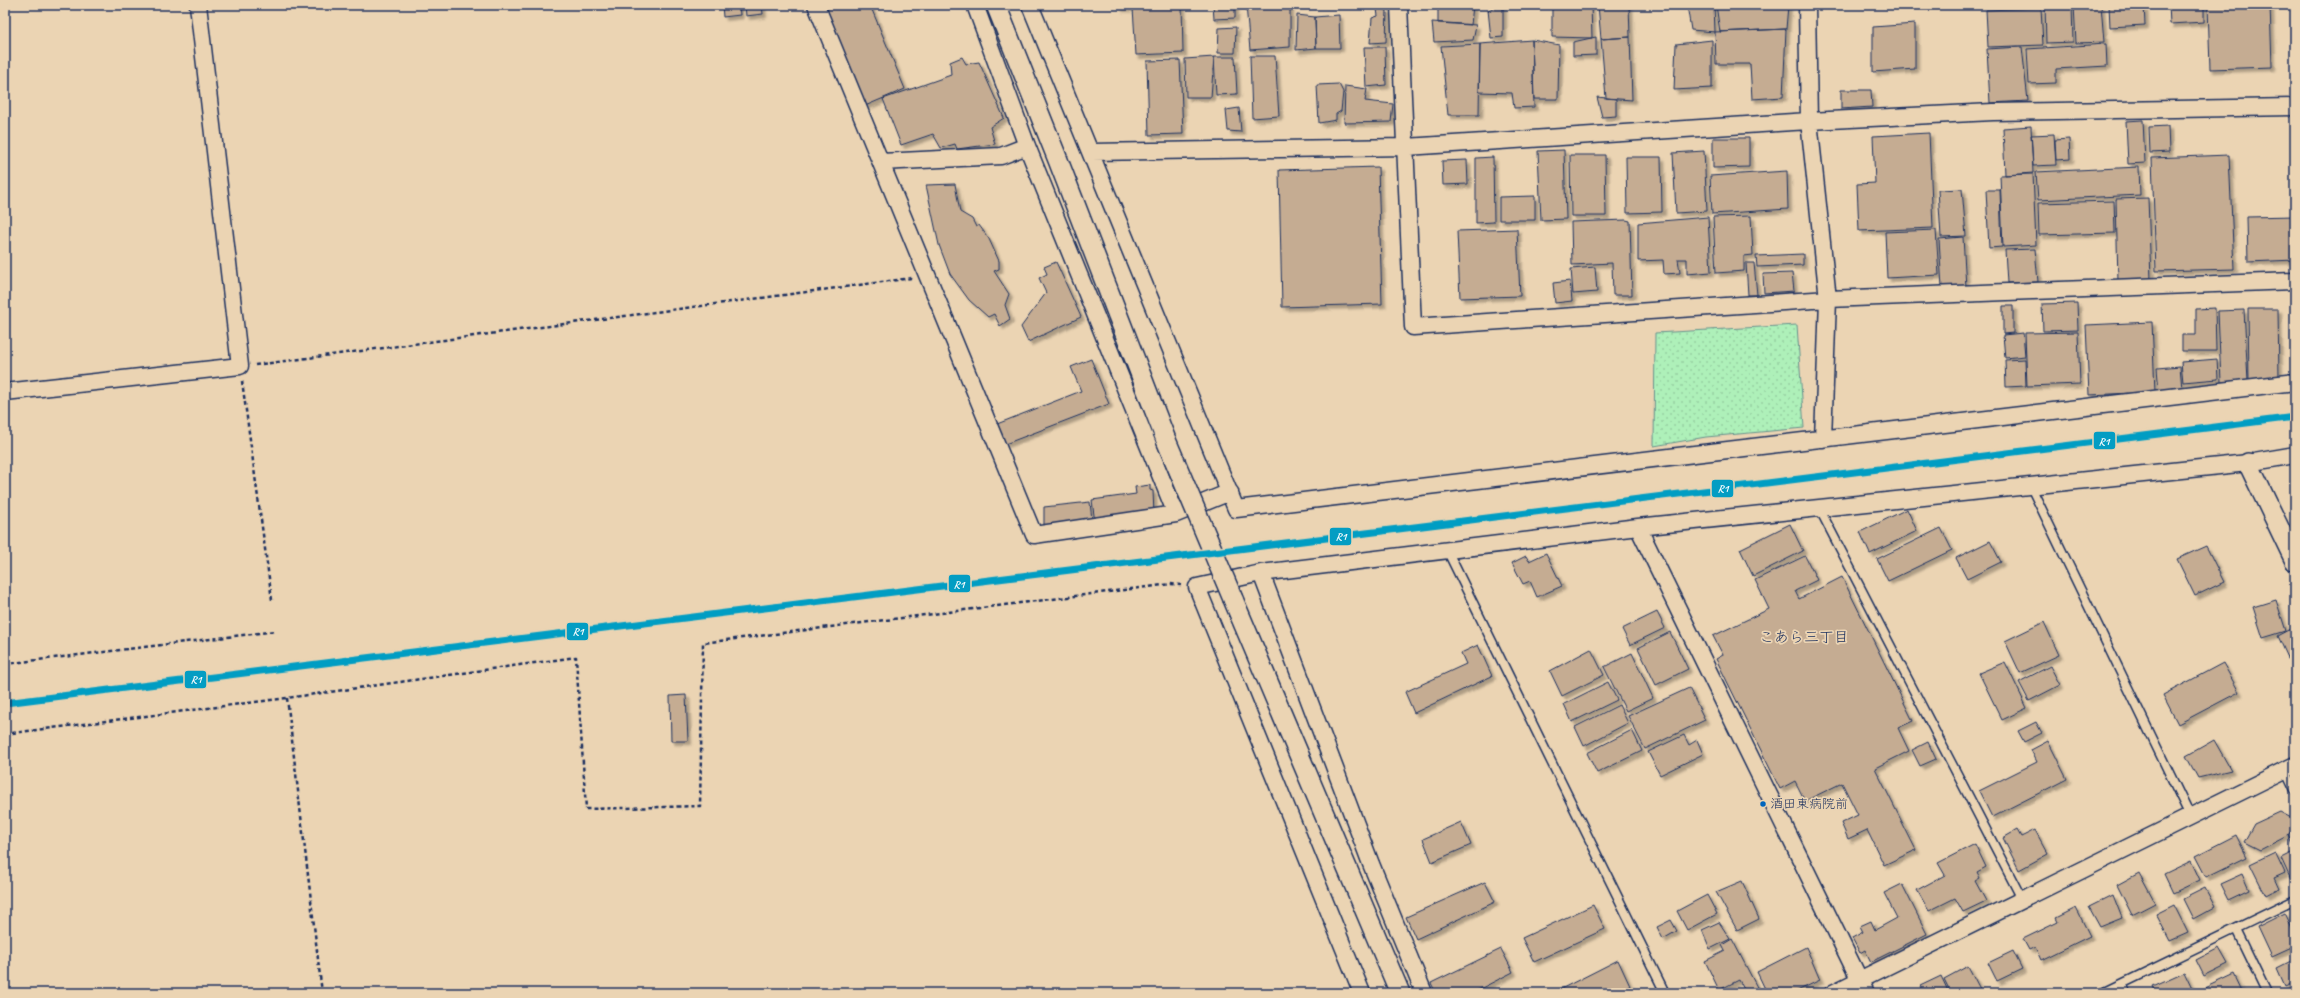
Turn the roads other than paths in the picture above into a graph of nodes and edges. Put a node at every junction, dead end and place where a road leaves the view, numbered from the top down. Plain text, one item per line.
1 (198, 5) edge
2 (816, 5) edge
3 (975, 5) edge
4 (996, 5) edge
5 (1030, 5) edge
6 (1399, 5) edge
7 (1807, 5) edge
8 (2295, 107) edge
9 (1809, 121) junction
10 (1027, 146) junction
11 (1406, 148) junction
12 (1092, 152) junction
13 (881, 162) junction
14 (2295, 281) edge
15 (1828, 299) junction
16 (2295, 382) edge
17 (5, 392) edge
18 (1823, 439) junction
19 (2295, 455) edge
20 (2248, 463) junction
21 (2030, 486) junction
22 (1230, 492) junction
23 (1819, 508) junction
24 (1176, 514) junction
25 (1638, 527) junction
26 (1447, 550) junction
27 (2295, 560) edge
28 (1261, 574) junction
29 (2290, 767) edge
30 (2295, 790) edge
31 (2190, 816) junction
32 (2022, 899) junction
33 (2295, 900) edge
34 (2236, 929) junction
35 (2122, 984) junction
36 (1863, 986) edge
37 (1362, 993) edge
38 (1400, 993) edge
39 (1424, 993) edge
40 (1665, 993) edge
41 (1833, 993) edge
42 (2103, 993) edge
43 (2126, 993) edge
44 (2267, 993) edge

1 - 17 street
2 - 13 street
3 - 10 street
4 - 38 street, bridge
5 - 12 street
6 - 11 street
7 - 9 street
8 - 9 street
9 - 11 street
9 - 15 street
10 - 13 street
10 - 24 street
11 - 12 street
11 - 15 street
12 - 22 street
13 - 24 street
14 - 15 street
15 - 18 street
16 - 18 street
18 - 22 street
19 - 20 street
20 - 21 street
20 - 27 street
21 - 23 street
21 - 31 lane
22 - 24 street
23 - 25 street
23 - 32 lane
25 - 26 street
25 - 36 street
26 - 28 street
26 - 40 lane
28 - 37 street
28 - 39 street
29 - 30 lane
29 - 31 street
31 - 32 street
32 - 36 street
33 - 34 lane
34 - 35 lane
34 - 44 lane
35 - 42 lane
35 - 43 lane
36 - 41 street

